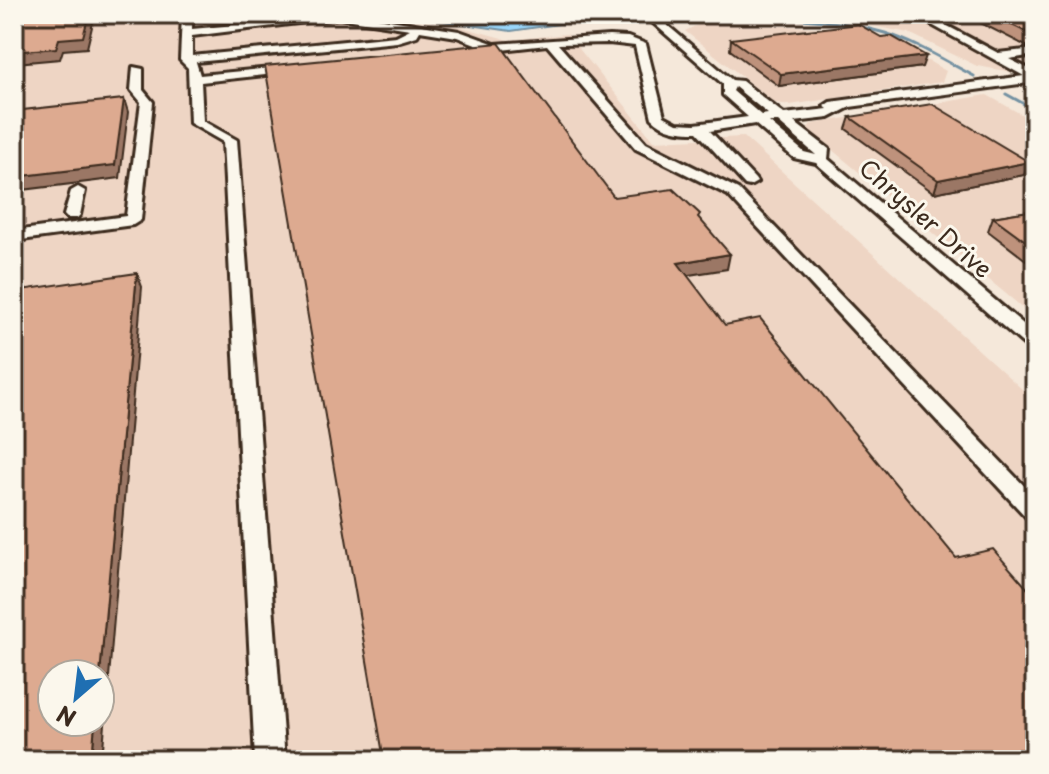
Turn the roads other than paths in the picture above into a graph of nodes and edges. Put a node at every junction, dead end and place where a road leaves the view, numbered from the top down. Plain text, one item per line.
1 (187, 14) edge
2 (648, 14) edge
3 (917, 14) edge
4 (334, 16) edge
5 (417, 27) junction
6 (186, 33) junction
7 (552, 44) junction
8 (495, 47) junction
9 (457, 52) edge
10 (1032, 52) dead end
11 (994, 56) junction
12 (303, 68) edge
13 (137, 69) dead end
14 (191, 70) junction
15 (1035, 77) edge
16 (729, 83) junction
17 (781, 116) junction
18 (759, 119) junction
19 (700, 128) junction
20 (821, 160) junction
21 (750, 182) dead end
22 (78, 191) dead end
23 (77, 221) junction
24 (14, 223) edge
25 (14, 236) edge
26 (1035, 344) edge
27 (1035, 512) edge
28 (270, 760) edge

1 - 6 street
2 - 16 street, Chrysler Drive
3 - 11 street
4 - 5 street
4 - 6 street
5 - 8 street
5 - 14 street
6 - 14 street
7 - 8 street
7 - 19 street
7 - 27 street
8 - 9 street
10 - 11 street
11 - 15 street
12 - 14 street
13 - 23 street
14 - 28 street
15 - 17 street
16 - 17 street, Chrysler Drive
16 - 18 street, Chrysler Drive
17 - 18 street
17 - 20 street, Chrysler Drive
18 - 19 street
18 - 20 street, Chrysler Drive
19 - 21 street
20 - 26 street, Chrysler Drive
22 - 23 street
23 - 24 street
23 - 25 street

